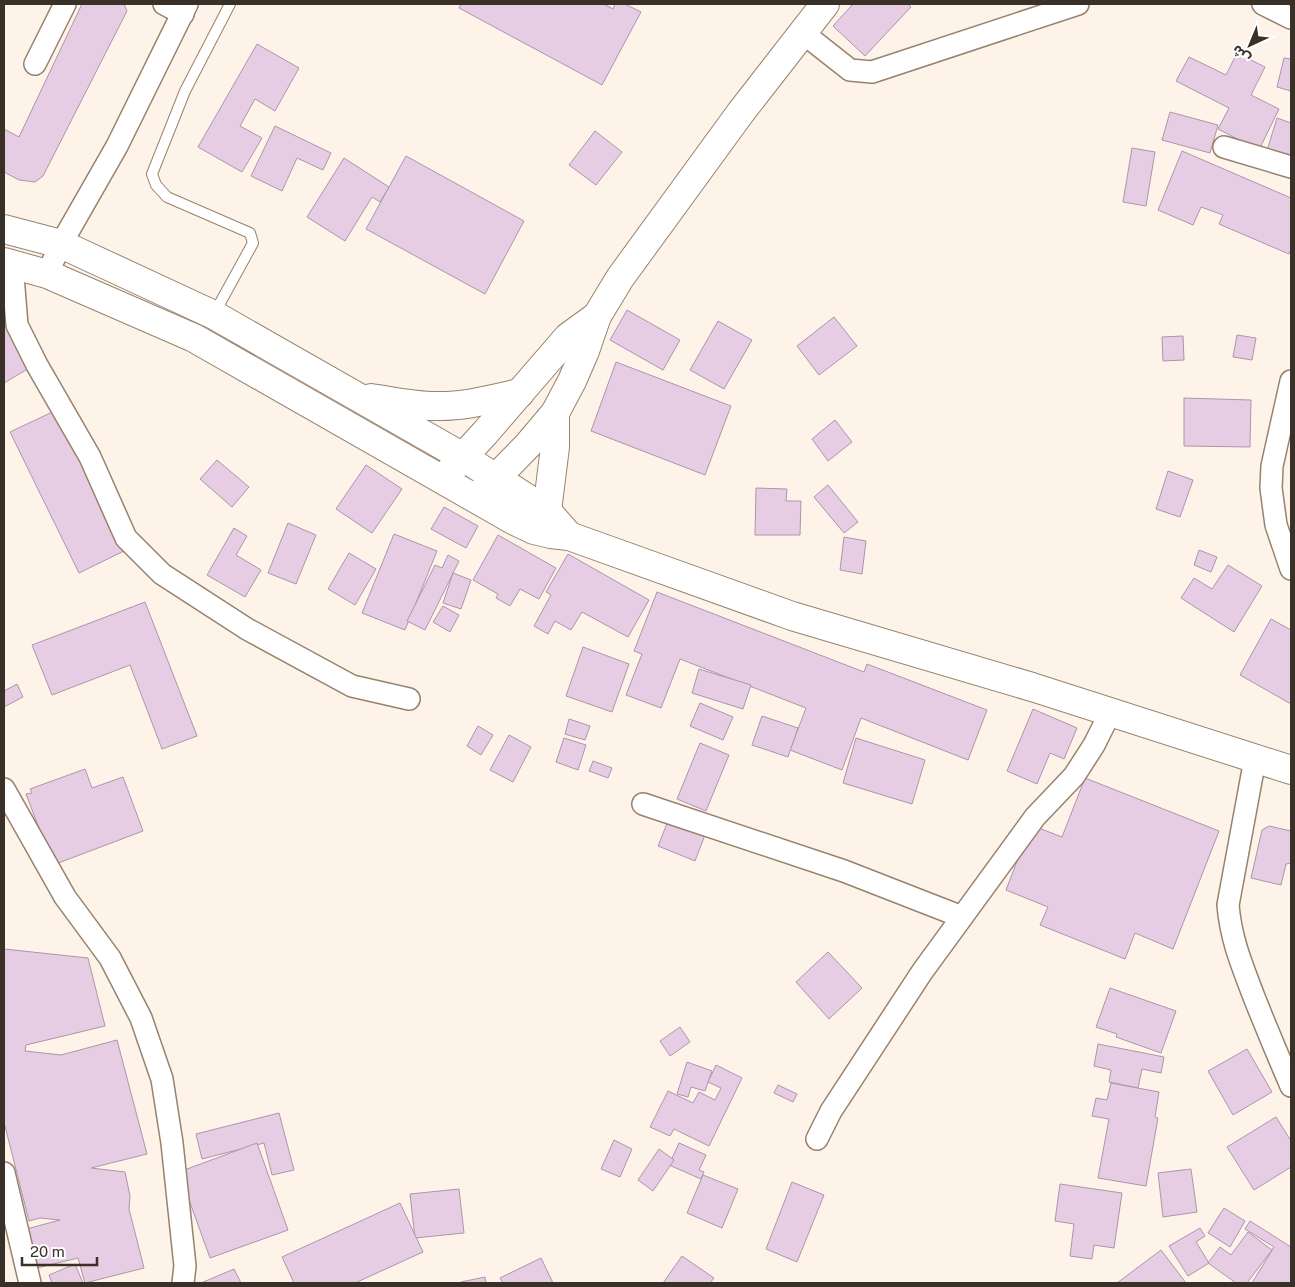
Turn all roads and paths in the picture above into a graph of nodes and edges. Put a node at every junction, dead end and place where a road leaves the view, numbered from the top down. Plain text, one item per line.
1 (65, 4) edge
2 (164, 4) edge
3 (230, 4) edge
4 (825, 4) edge
5 (1078, 4) edge
6 (1264, 4) edge
7 (185, 9) edge
8 (1291, 18) edge
9 (803, 33) junction
10 (35, 64) dead end
11 (1224, 147) dead end
12 (1291, 167) edge
13 (4, 228) edge
14 (61, 244) junction
15 (8, 263) edge
16 (47, 274) junction
17 (214, 315) junction
18 (597, 316) junction
19 (1291, 381) edge
20 (520, 392) junction
21 (358, 396) junction
22 (555, 413) junction
23 (463, 457) junction
24 (495, 478) junction
25 (441, 480) junction
26 (475, 499) junction
27 (547, 512) junction
28 (569, 536) junction
29 (1291, 569) edge
30 (409, 699) dead end
31 (1110, 713) junction
32 (1255, 759) junction
33 (1291, 770) edge
34 (4, 789) edge
35 (643, 804) dead end
36 (962, 916) junction
37 (1283, 1046) edge
38 (1291, 1086) edge
39 (817, 1139) dead end
40 (4, 1173) edge
41 (30, 1283) edge
42 (184, 1283) edge

1 - 10 street
2 - 7 street
3 - 17 lane
4 - 9 main road
5 - 9 street
6 - 8 street
7 - 14 street
9 - 18 main road
11 - 12 street
13 - 14 main road
14 - 16 street
14 - 17 main road
15 - 16 main road
15 - 30 street
16 - 25 main road
17 - 21 main road
18 - 20 main road
18 - 22 main road
19 - 29 street
20 - 21 main road
20 - 23 main road
21 - 23 main road
22 - 24 main road
22 - 27 main road
23 - 24 main road
23 - 25 main road
24 - 26 main road
24 - 27 main road
25 - 26 main road
26 - 28 main road
27 - 28 main road
28 - 31 main road
31 - 32 main road
31 - 36 street
32 - 33 main road
32 - 37 street
34 - 42 street
35 - 36 street
36 - 39 street
37 - 38 street
40 - 41 street

